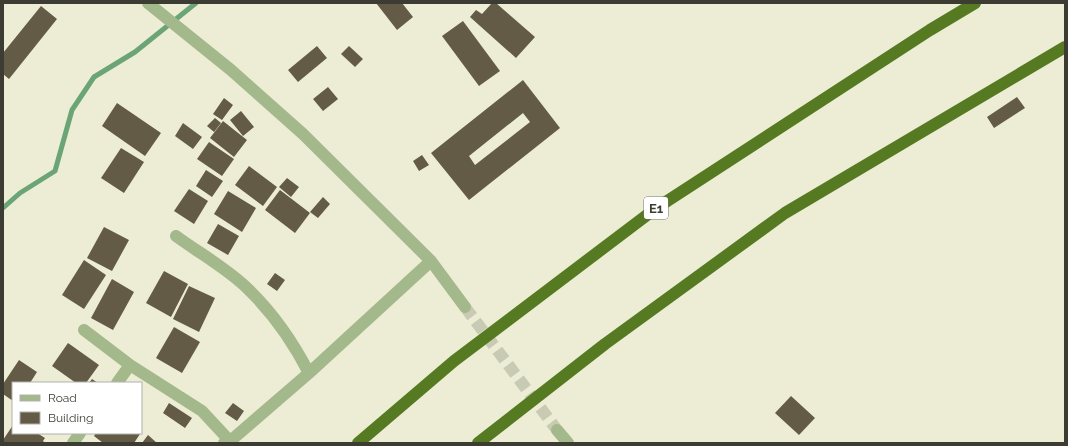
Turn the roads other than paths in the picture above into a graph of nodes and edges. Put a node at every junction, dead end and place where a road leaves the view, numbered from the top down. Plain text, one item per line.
1 (148, 3) edge
2 (975, 3) edge
3 (1065, 47) edge
4 (176, 236) dead end
5 (432, 261) junction
6 (465, 308) tunnel mouth
7 (84, 330) dead end
8 (130, 365) junction
9 (309, 373) junction
10 (118, 382) edge
11 (557, 430) tunnel mouth
12 (79, 434) edge
13 (73, 443) edge
14 (224, 443) edge
15 (228, 443) edge
16 (358, 443) edge
17 (478, 443) edge
18 (568, 443) edge

1 - 5 street
2 - 16 highway, E1
3 - 17 highway
4 - 9 street
5 - 6 street
5 - 9 street
7 - 8 street
8 - 10 street
8 - 14 street
9 - 15 street
11 - 18 street
12 - 13 street

